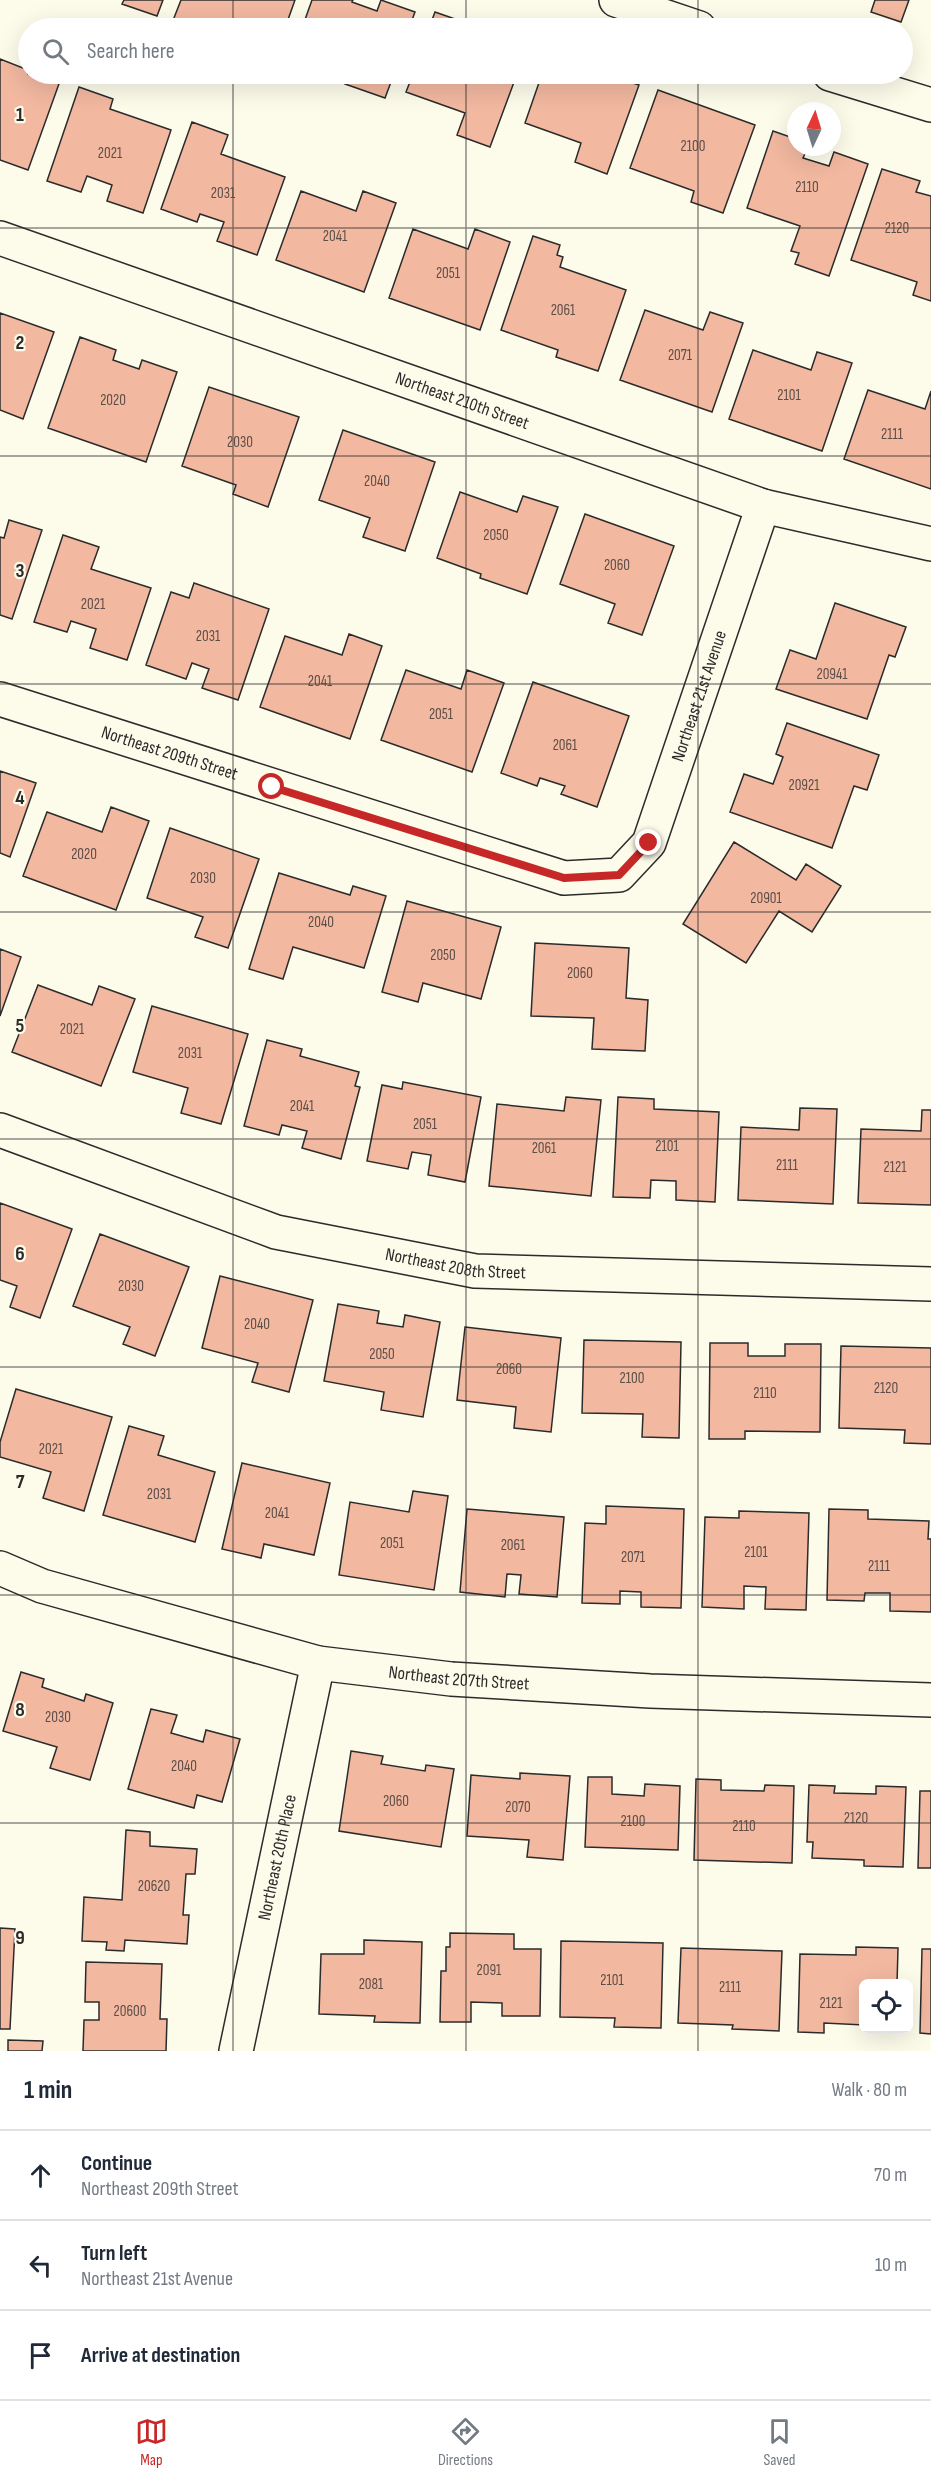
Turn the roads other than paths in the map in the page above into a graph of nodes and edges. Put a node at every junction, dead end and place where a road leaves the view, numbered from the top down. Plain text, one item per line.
1 (616, 0) edge
2 (669, 18) edge
3 (863, 84) edge
4 (931, 105) edge
5 (0, 238) edge
6 (764, 506) junction
7 (931, 544) edge
8 (0, 699) edge
9 (619, 875) joint
10 (0, 1130) edge
11 (931, 1284) edge
12 (0, 1569) edge
13 (318, 1663) junction
14 (931, 1700) edge
15 (236, 2051) edge

1 - 2 street
3 - 4 street
5 - 6 street, Northeast 210th Street
6 - 7 street, Northeast 210th Street
6 - 9 street, Northeast 21st Avenue
8 - 9 street, Northeast 209th Street
10 - 11 street, Northeast 208th Street
12 - 13 street, Northeast 207th Street
13 - 14 street, Northeast 207th Street
13 - 15 street, Northeast 20th Place

